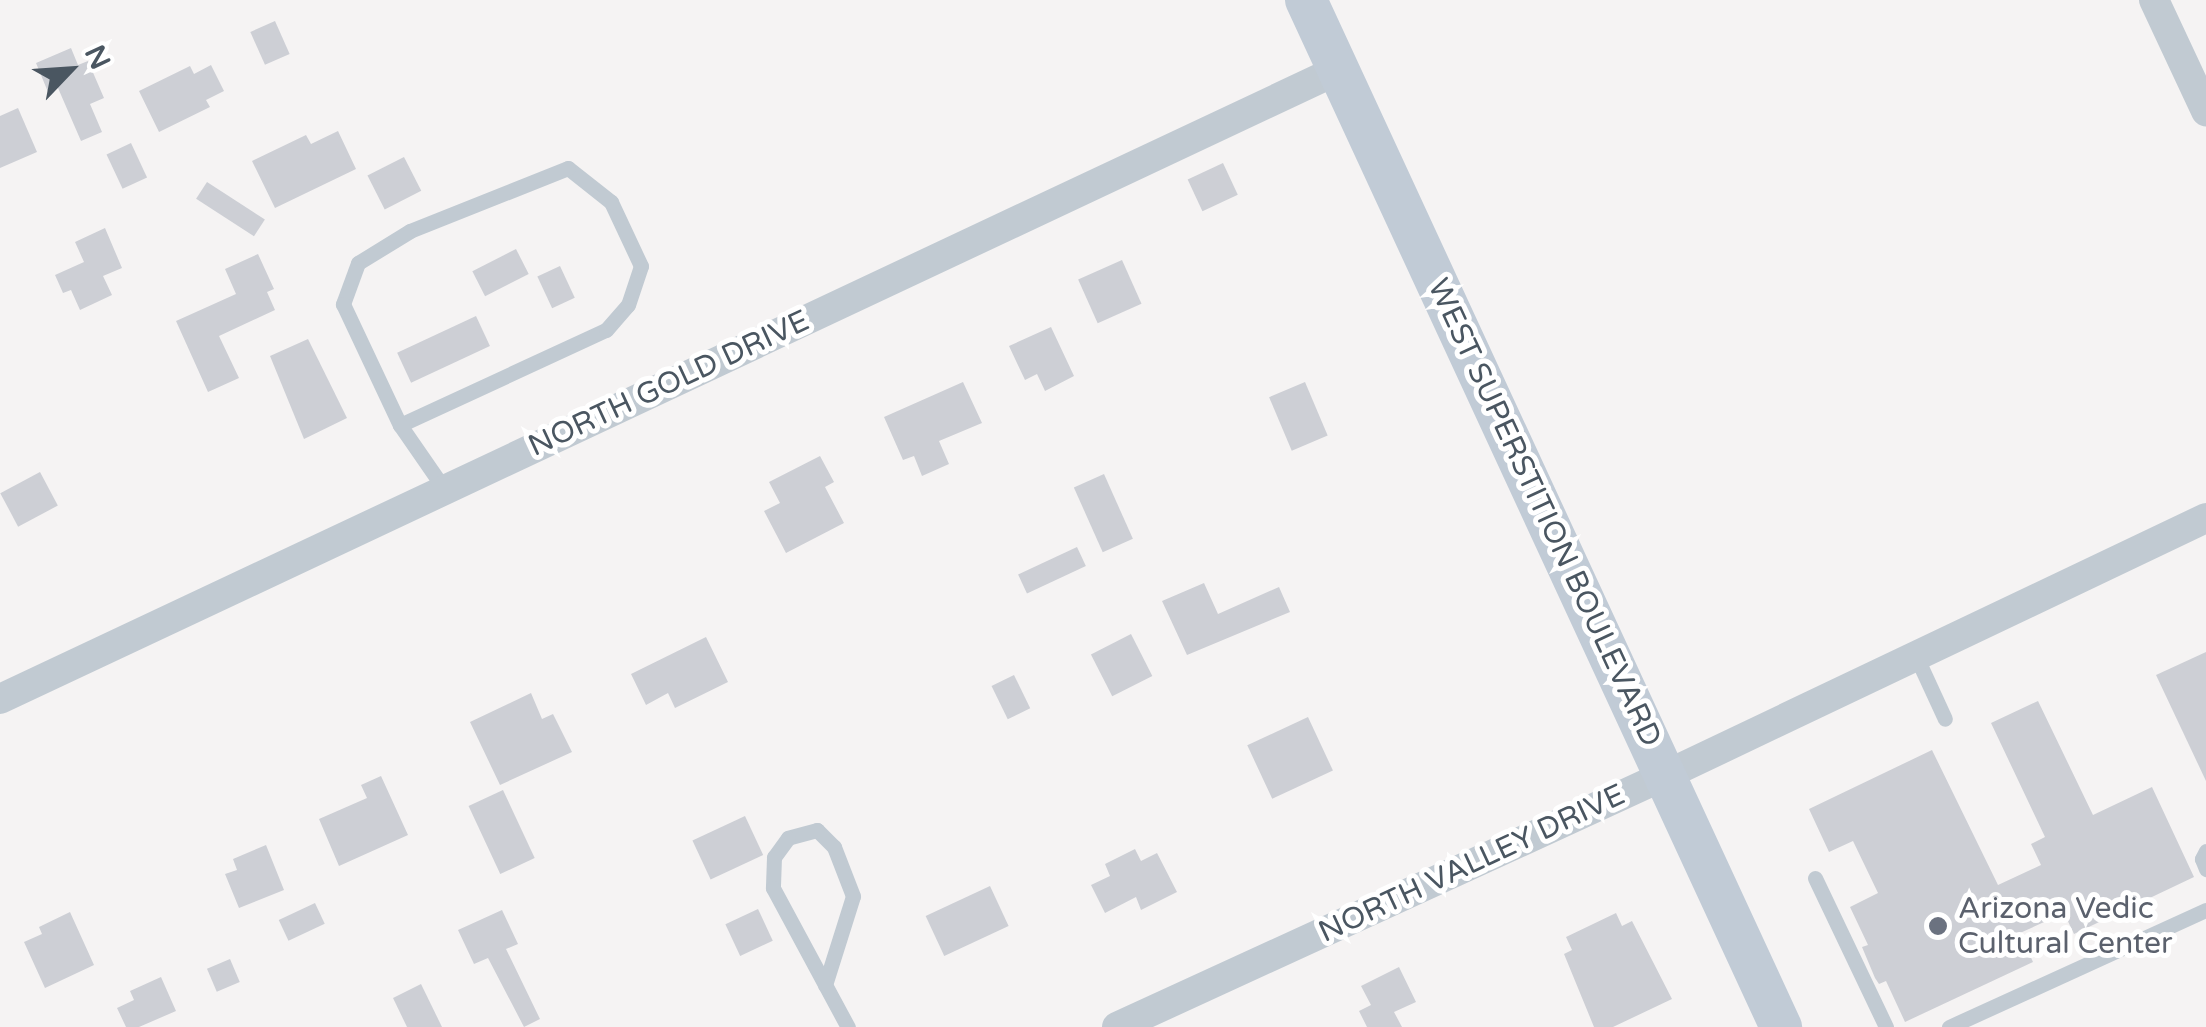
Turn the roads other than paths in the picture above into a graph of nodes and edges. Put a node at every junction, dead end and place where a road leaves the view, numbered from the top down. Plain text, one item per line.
1 (1306, 0) edge
2 (2154, 0) edge
3 (1338, 70) junction
4 (2206, 111) edge
5 (400, 426) junction
6 (445, 490) junction
7 (2206, 518) edge
8 (1916, 656) junction
9 (0, 698) edge
10 (1945, 720) dead end
11 (1666, 775) junction
12 (2206, 851) edge
13 (2206, 869) edge
14 (1816, 878) dead end
15 (2206, 910) edge
16 (825, 985) junction
17 (848, 1027) edge
18 (1117, 1027) edge
19 (1781, 1027) edge
20 (1886, 1027) edge
21 (1949, 1027) edge

1 - 3 main road, WEST SUPERSTITION BOULEVARD
2 - 4 street
3 - 6 street, NORTH GOLD DRIVE
3 - 11 main road, WEST SUPERSTITION BOULEVARD
5 - 5 lane
5 - 6 lane
6 - 9 street, NORTH GOLD DRIVE
7 - 8 street, NORTH VALLEY DRIVE
8 - 10 lane
8 - 11 street, NORTH VALLEY DRIVE
11 - 18 street, NORTH VALLEY DRIVE
11 - 19 main road, WEST SUPERSTITION BOULEVARD
12 - 13 lane
14 - 20 lane
15 - 21 lane
16 - 16 lane
16 - 17 lane

